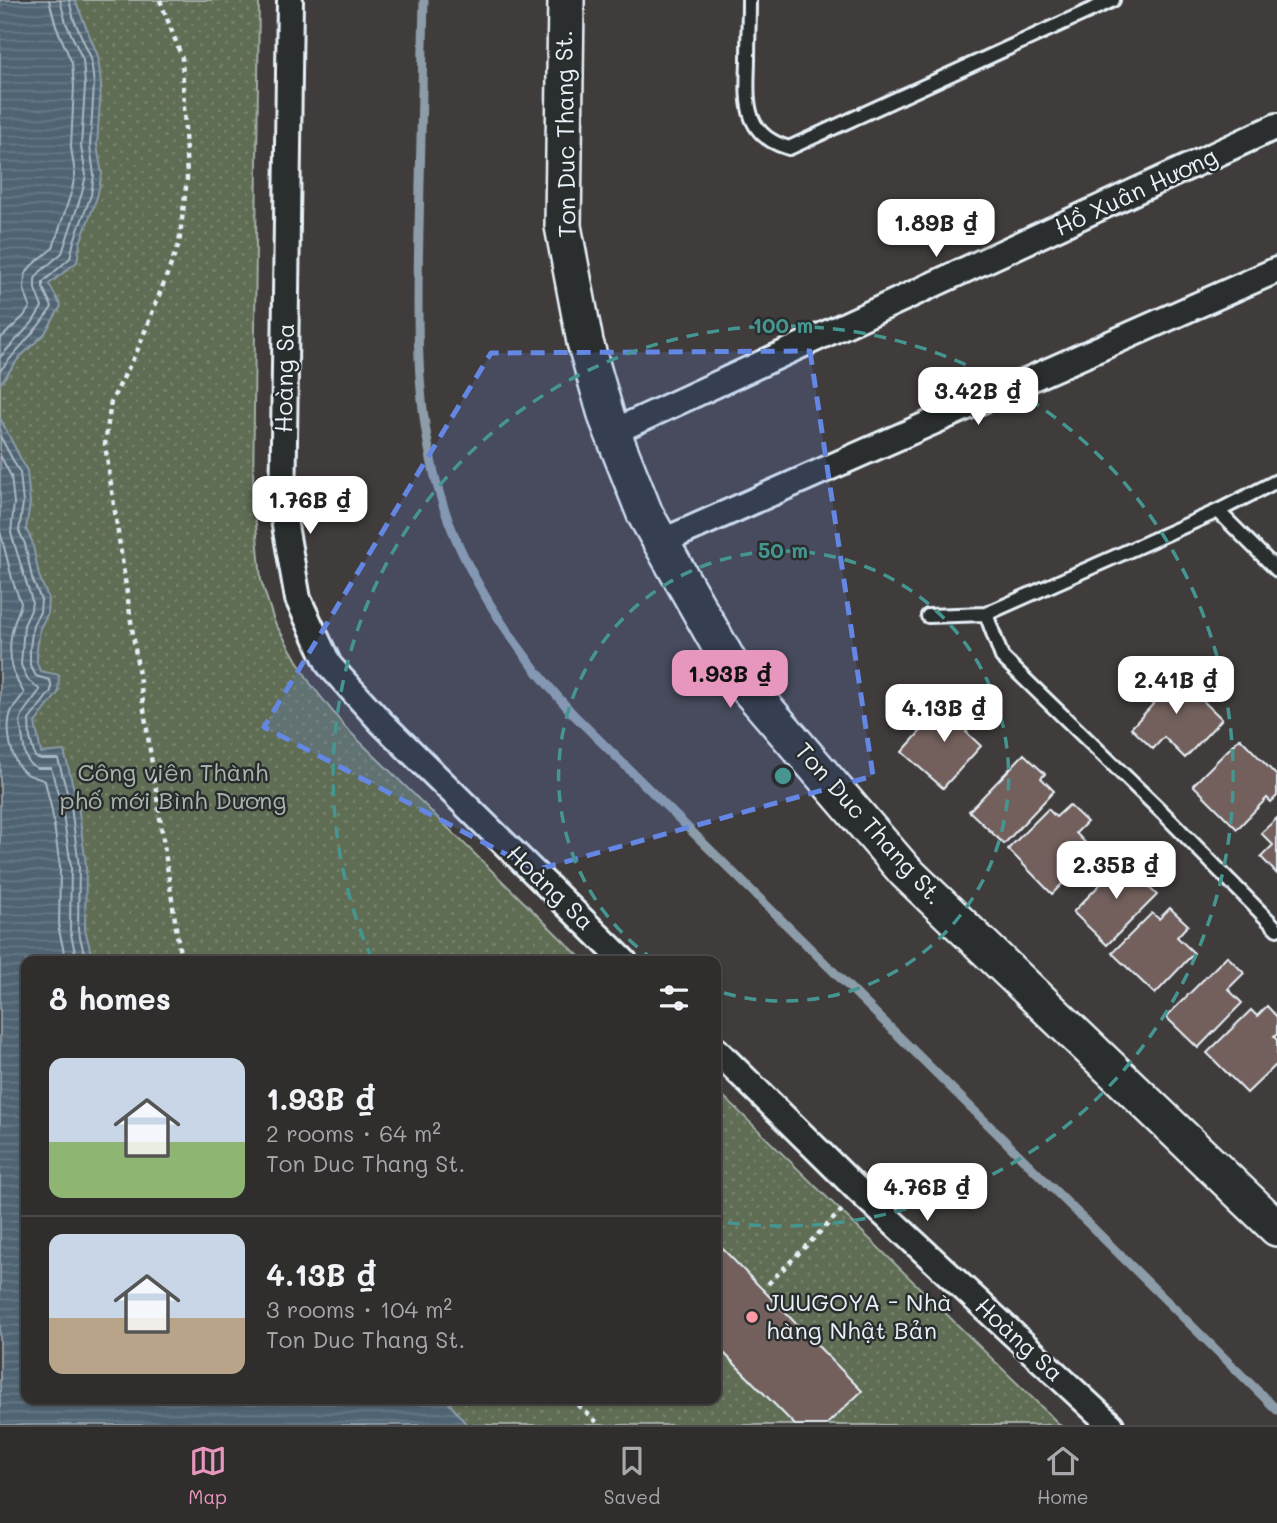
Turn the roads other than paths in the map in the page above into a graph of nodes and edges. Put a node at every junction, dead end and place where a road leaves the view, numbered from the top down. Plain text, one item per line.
1 (290, 0) edge
2 (566, 0) edge
3 (750, 0) edge
4 (1114, 0) edge
5 (1277, 127) edge
6 (1277, 270) edge
7 (613, 432) junction
8 (1277, 481) edge
9 (1218, 510) junction
10 (662, 542) junction
11 (1277, 570) edge
12 (986, 614) junction
13 (928, 616) dead end
14 (1277, 929) edge
15 (619, 956) edge
16 (721, 1056) edge
17 (1277, 1228) edge
18 (1111, 1425) edge

1 - 15 street, Hoàng Sa
2 - 7 street, Ton Duc Thang St.
3 - 4 lane
5 - 7 street, Hồ Xuân Hương
6 - 10 street
7 - 10 street, Ton Duc Thang St.
8 - 9 lane
9 - 11 lane
9 - 12 lane
10 - 17 street, Ton Duc Thang St.
12 - 13 lane
12 - 14 lane
16 - 18 street, Hoàng Sa

